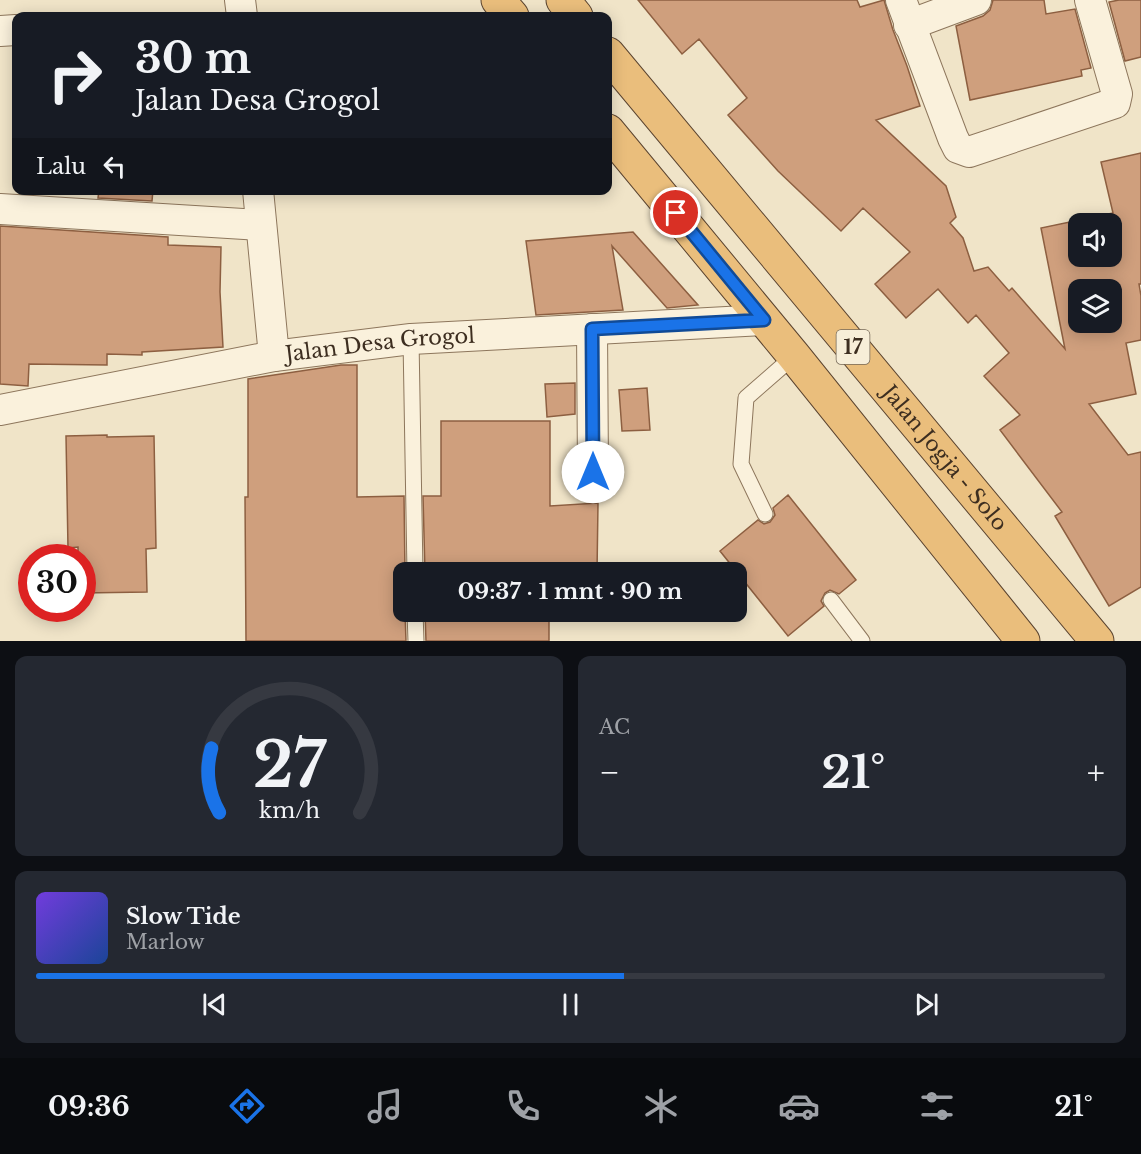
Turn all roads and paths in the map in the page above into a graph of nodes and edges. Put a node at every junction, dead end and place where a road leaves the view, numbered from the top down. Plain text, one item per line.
1 (498, 0) edge
2 (563, 0) edge
3 (975, 0) edge
4 (1090, 0) edge
5 (508, 12) edge
6 (573, 12) edge
7 (905, 12) edge
8 (612, 59) edge
9 (612, 136) edge
10 (258, 195) edge
11 (0, 209) edge
12 (261, 225) junction
13 (764, 320) junction
14 (592, 329) junction
15 (411, 339) junction
16 (274, 356) junction
17 (794, 356) junction
18 (0, 410) edge
19 (593, 472) dead end
20 (765, 514) dead end
21 (415, 562) edge
22 (831, 600) dead end
23 (415, 622) edge
24 (1015, 639) edge
25 (416, 641) edge
26 (862, 641) edge
27 (1097, 641) edge

1 - 5 highway
2 - 6 highway
3 - 7 street
4 - 7 street
8 - 27 highway, Jalan Jogja - Solo / 17
9 - 13 highway, 17
10 - 12 street
11 - 12 street
12 - 16 street
13 - 14 street, Jalan Desa Grogol
13 - 17 highway, 17
14 - 15 street, Jalan Desa Grogol
14 - 19 street
15 - 16 street, Jalan Desa Grogol
15 - 21 lane
16 - 18 street, Jalan Desa Grogol
17 - 20 lane
17 - 24 highway, 17
22 - 26 lane
23 - 25 lane

